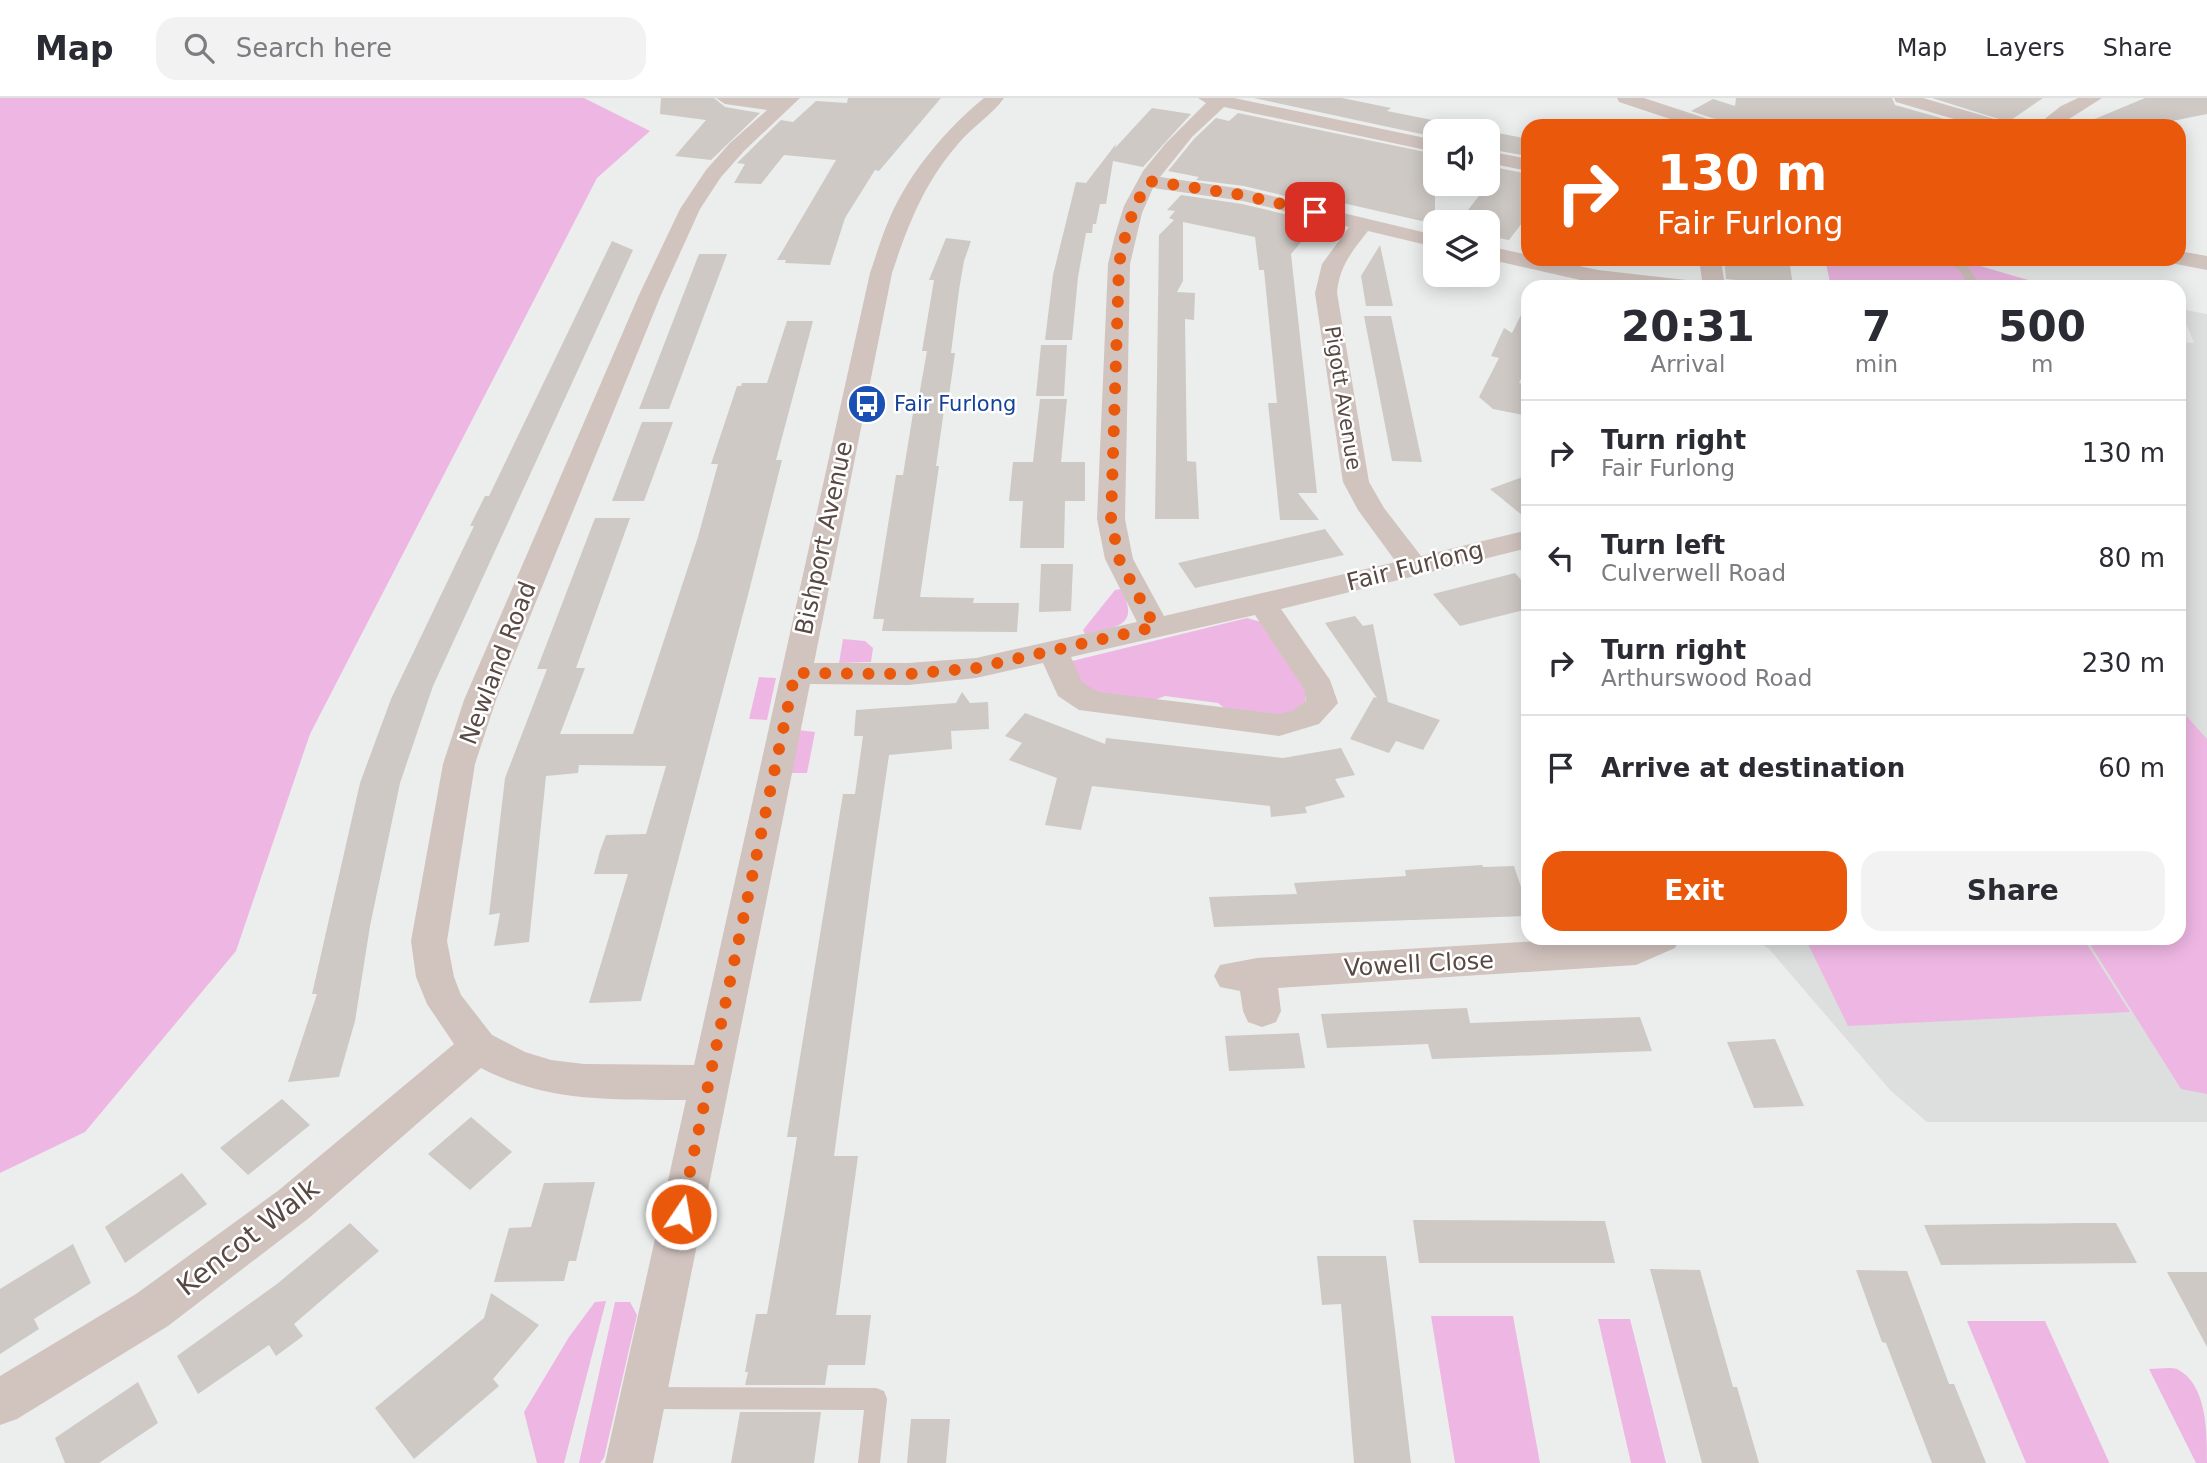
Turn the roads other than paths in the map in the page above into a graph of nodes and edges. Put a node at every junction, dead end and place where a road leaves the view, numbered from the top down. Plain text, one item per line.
1 (725, 98) edge
2 (995, 98) edge
3 (1626, 98) edge
4 (1903, 98) edge
5 (2093, 98) edge
6 (1217, 99) edge
7 (787, 102) edge
8 (1689, 119) edge
9 (1974, 119) edge
10 (2056, 119) edge
11 (1423, 143) edge
12 (1500, 159) edge
13 (1521, 164) edge
14 (1149, 181) junction
15 (1363, 224) junction
16 (1423, 238) edge
17 (1500, 256) edge
18 (2186, 259) edge
19 (1521, 260) edge
20 (2207, 263) edge
21 (1548, 266) edge
22 (1961, 266) edge
23 (1624, 280) edge
24 (1971, 280) edge
25 (1521, 541) edge
26 (1413, 567) junction
27 (1262, 604) junction
28 (1155, 627) junction
29 (1053, 651) junction
30 (795, 673) junction
31 (1647, 945) edge
32 (1262, 1011) dead end
33 (478, 1047) junction
34 (709, 1083) junction
35 (642, 1398) junction
36 (0, 1402) edge
37 (629, 1463) edge
38 (869, 1463) edge

1 - 7 street
2 - 30 street, Bishport Avenue
3 - 8 street
4 - 9 street
5 - 10 street
6 - 11 street
6 - 14 street
7 - 33 street, Newland Road
12 - 13 street
14 - 15 street
14 - 28 street
15 - 16 street
15 - 26 street, Pigott Avenue
17 - 19 street
18 - 20 street
21 - 23 street
22 - 24 lane
25 - 26 street, Fair Furlong
26 - 27 street, Fair Furlong
27 - 28 street, Fair Furlong
27 - 29 street
28 - 29 street, Fair Furlong
29 - 30 street, Fair Furlong
30 - 34 street, Bishport Avenue
31 - 32 street, Vowell Close
33 - 34 street, Newland Road
33 - 36 street, Kencot Walk
34 - 35 street, Bishport Avenue
35 - 37 street, Bishport Avenue
35 - 38 lane

